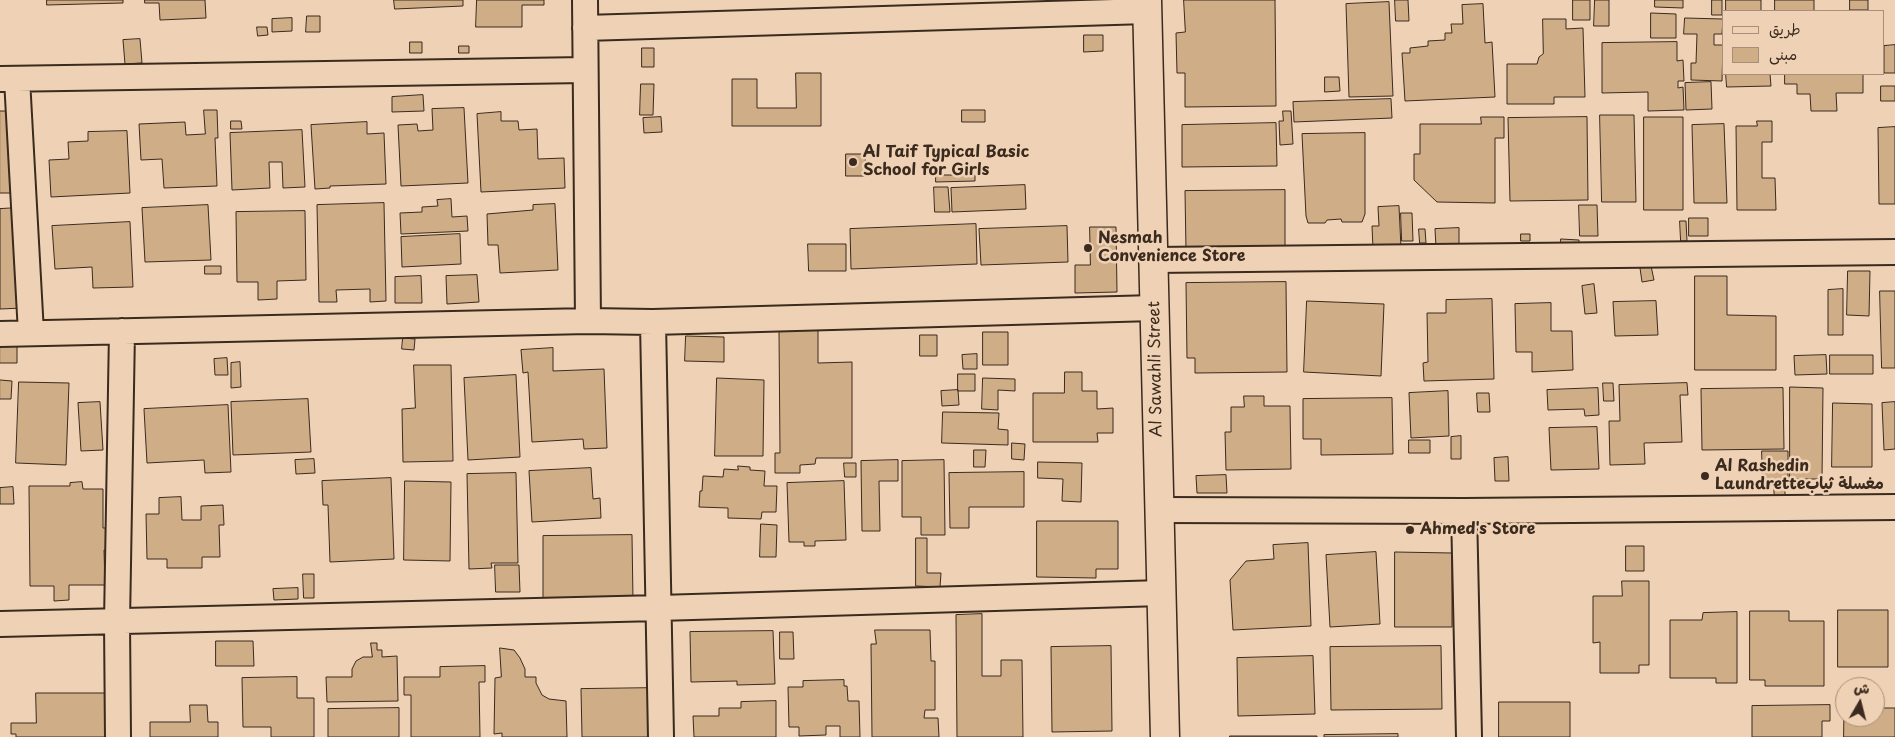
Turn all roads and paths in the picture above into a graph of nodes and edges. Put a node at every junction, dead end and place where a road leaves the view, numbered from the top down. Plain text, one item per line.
1 (585, 0) edge
2 (1147, 6) edge
3 (585, 28) junction
4 (585, 70) junction
5 (9, 79) edge
6 (1895, 252) edge
7 (1154, 260) junction
8 (1154, 308) junction
9 (588, 321) junction
10 (653, 322) junction
11 (122, 331) junction
12 (31, 333) junction
13 (0, 334) edge
14 (1895, 507) edge
15 (1160, 510) junction
16 (1464, 511) junction
17 (1162, 593) junction
18 (659, 608) junction
19 (117, 622) junction
20 (0, 624) edge
21 (118, 737) edge
22 (661, 737) edge
23 (1165, 737) edge
24 (1469, 737) edge

1 - 3 street
2 - 3 street
2 - 7 street, Al Sawahli Street
3 - 4 street
4 - 5 street
4 - 9 street
5 - 12 street
6 - 7 street
7 - 8 street, Al Sawahli Street
8 - 10 street
8 - 15 street, Al Sawahli Street
9 - 10 street
9 - 11 street
10 - 18 street
11 - 12 street
11 - 19 street
12 - 13 street
14 - 16 street
15 - 16 street
15 - 17 street, Al Sawahli Street
16 - 24 street
17 - 18 street
17 - 23 street, Al Sawahli Street
18 - 19 street
18 - 22 street
19 - 20 street
19 - 21 street

